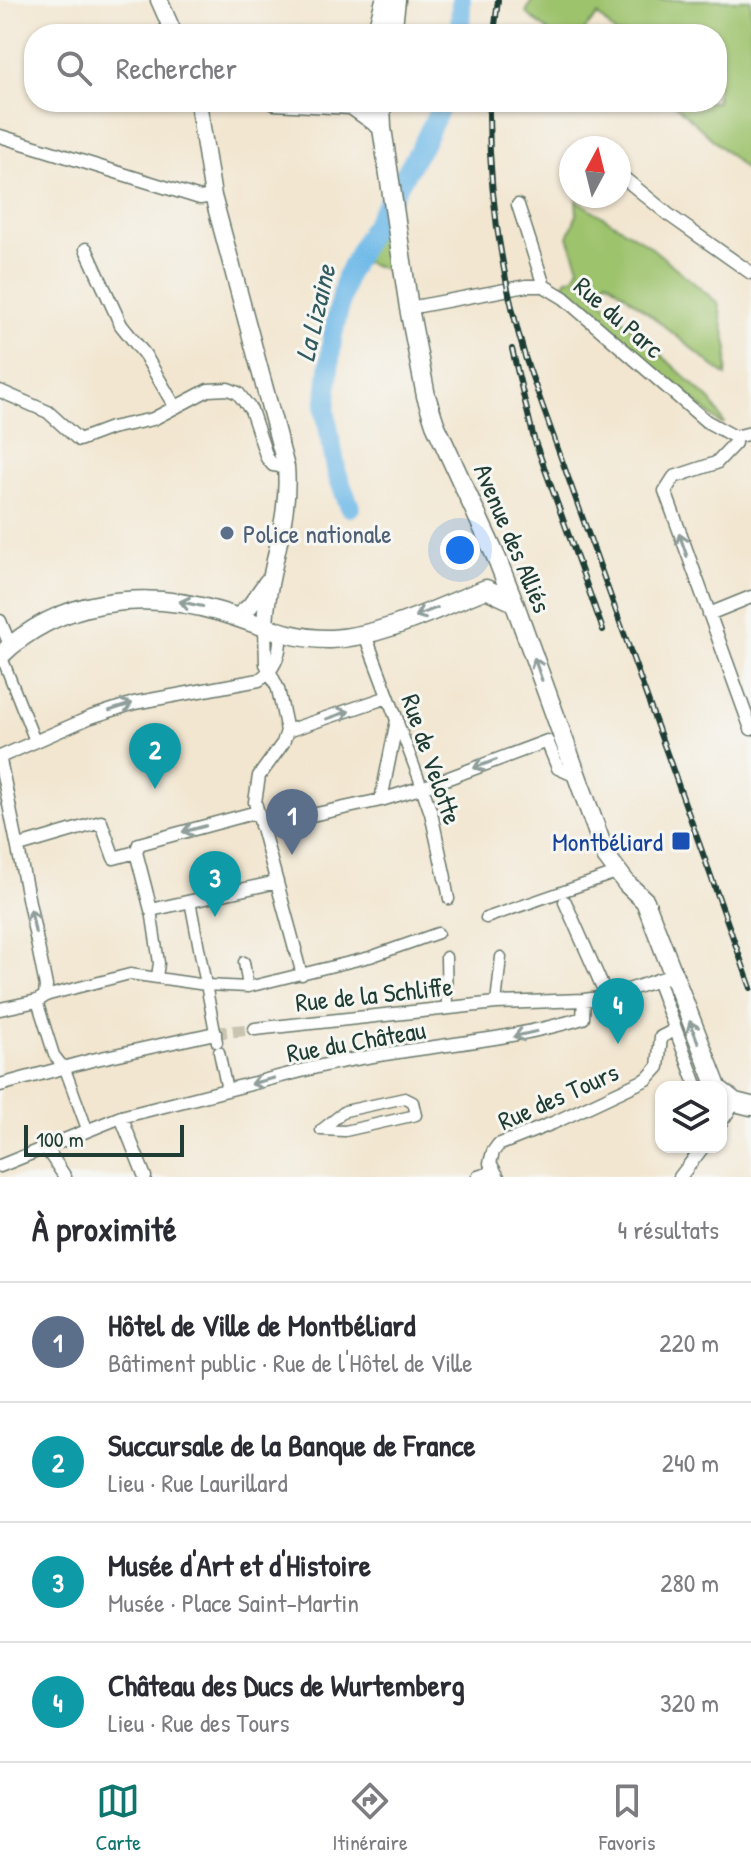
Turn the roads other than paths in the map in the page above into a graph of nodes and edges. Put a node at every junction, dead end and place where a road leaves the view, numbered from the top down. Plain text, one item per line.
1 (385, 0) edge
2 (396, 0) edge
3 (164, 5) edge
4 (171, 24) edge
5 (379, 24) edge
6 (393, 24) edge
7 (200, 112) edge
8 (359, 112) edge
9 (381, 112) edge
10 (382, 128) junction
11 (0, 136) edge
12 (631, 184) edge
13 (213, 196) junction
14 (518, 205) dead end
15 (86, 249) dead end
16 (751, 273) edge
17 (544, 286) junction
18 (409, 308) junction
19 (0, 391) edge
20 (175, 407) junction
21 (751, 433) edge
22 (735, 437) junction
23 (286, 467) junction
24 (497, 559) junction
25 (270, 578) junction
26 (486, 589) junction
27 (751, 597) edge
28 (514, 602) junction
29 (709, 614) junction
30 (237, 617) junction
31 (0, 621) edge
32 (273, 630) junction
33 (365, 635) junction
34 (4, 652) edge
35 (270, 672) junction
36 (388, 697) junction
37 (397, 720) junction
38 (751, 729) edge
39 (287, 731) junction
40 (554, 738) junction
41 (35, 741) junction
42 (0, 759) edge
43 (422, 787) junction
44 (381, 800) junction
45 (257, 812) junction
46 (261, 826) junction
47 (19, 846) junction
48 (136, 852) junction
49 (619, 872) junction
50 (445, 878) joint
51 (277, 882) junction
52 (563, 897) junction
53 (449, 899) dead end
54 (190, 901) junction
55 (151, 910) junction
56 (486, 918) dead end
57 (438, 933) dead end
58 (295, 949) joint
59 (446, 957) dead end
60 (501, 957) dead end
61 (244, 962) dead end
62 (302, 975) junction
63 (157, 977) junction
64 (665, 978) junction
65 (206, 985) junction
66 (248, 987) junction
67 (607, 997) junction
68 (41, 998) junction
69 (584, 1000) junction
70 (496, 1003) junction
71 (447, 1008) junction
72 (0, 1009) edge
73 (255, 1029) tunnel mouth
74 (675, 1030) junction
75 (217, 1042) junction
76 (65, 1069) junction
77 (695, 1081) edge
78 (0, 1085) edge
79 (227, 1090) junction
80 (731, 1096) edge
81 (121, 1117) junction
82 (87, 1129) junction
83 (321, 1130) joint
84 (45, 1146) junction
85 (698, 1153) edge
86 (0, 1166) edge
87 (496, 1174) edge
88 (65, 1177) edge
89 (145, 1177) edge
90 (478, 1177) edge
91 (680, 1177) edge

1 - 5 main road
2 - 6 main road
3 - 4 street
7 - 13 street
8 - 10 street
9 - 10 main road, Avenue des Alliés
10 - 18 main road, Avenue des Alliés
11 - 13 street
12 - 16 street
13 - 23 street
14 - 17 street
15 - 20 street
17 - 18 street, Rue du Parc
17 - 22 street, Rue du Parc
18 - 24 main road, Avenue des Alliés
19 - 20 street
20 - 23 street
21 - 22 street
29 -> 22 street
23 - 25 street
24 - 26 main road
24 - 28 main road, Avenue des Alliés
25 - 30 street
25 - 32 street
26 - 28 main road
26 -> 33 main road
27 - 29 street
40 -> 28 main road, Avenue des Alliés
29 - 38 street
30 - 32 main road
30 -> 34 main road
31 - 34 street
32 - 33 main road
32 - 35 street
33 - 36 street, Rue de Velotte
34 - 41 street
35 - 39 street
41 -> 35 street
36 - 37 street, Rue de Velotte
39 -> 36 street
37 - 43 street, Rue de Velotte
37 - 44 street
39 - 45 street
40 -> 43 street
40 - 49 main road, Avenue des Alliés
41 - 42 street
42 - 47 street
43 - 44 street
43 - 50 street, Rue de Velotte
44 - 46 street
45 - 46 street
45 -> 48 street
46 - 51 street
47 - 48 street
68 -> 47 street
48 - 55 street
49 - 52 street
49 - 64 main road, Avenue des Alliés
50 - 53 street, Rue de Velotte
51 - 54 street
51 - 58 street
52 - 56 street
52 - 67 street
54 - 55 street
54 - 65 street
55 - 63 street
57 - 62 street
58 - 62 street
59 - 71 street
60 - 70 street
61 - 66 street
62 - 66 street
63 - 65 street
63 - 68 street
64 - 67 street, Rue de la Schliffe
64 - 74 street
80 -> 64 main road, Avenue des Alliés
65 - 66 street
65 - 75 street
67 - 69 street, Rue de la Schliffe
68 - 72 street
68 - 76 street
69 - 70 street, Rue de la Schliffe
69 -> 79 street, Rue du Château
70 - 71 street, Rue de la Schliffe
71 - 73 street, Rue de la Schliffe
74 - 77 street
74 - 87 street, Rue des Tours
75 - 76 street
75 - 79 street
76 - 78 street
76 - 82 street
79 - 81 street, Rue du Château
81 - 82 street, Rue du Château
81 - 89 street
82 - 84 street, Rue du Château
83 - 83 street
84 - 86 street, Rue du Château
84 - 88 street
85 - 91 street
87 - 90 street

